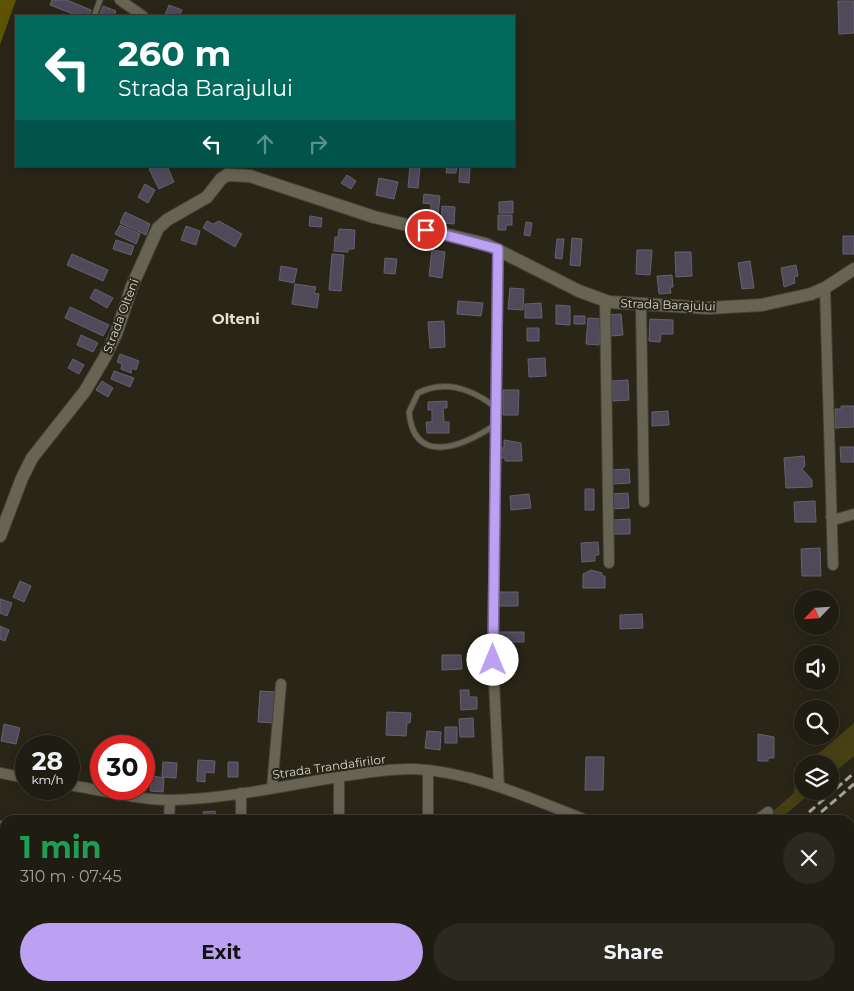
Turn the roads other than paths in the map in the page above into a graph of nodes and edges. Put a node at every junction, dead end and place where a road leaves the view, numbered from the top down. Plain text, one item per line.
1 (100, 0) edge
2 (120, 0) edge
3 (94, 15) edge
4 (142, 15) edge
5 (227, 171) edge
6 (498, 249) junction
7 (854, 269) edge
8 (825, 288) junction
9 (606, 300) junction
10 (641, 305) junction
11 (495, 408) junction
12 (495, 425) junction
13 (644, 502) dead end
14 (854, 514) edge
15 (831, 517) junction
16 (0, 536) edge
17 (609, 563) dead end
18 (832, 565) dead end
19 (281, 684) dead end
20 (428, 770) junction
21 (0, 773) edge
22 (15, 776) edge
23 (339, 777) junction
24 (80, 787) edge
25 (499, 787) junction
26 (272, 788) junction
27 (241, 793) junction
28 (170, 800) junction
29 (768, 812) dead end
30 (169, 815) edge
31 (241, 815) edge
32 (339, 815) edge
33 (428, 815) edge
34 (573, 815) edge
35 (764, 815) edge

1 - 3 lane
2 - 4 street
5 - 6 street, Strada Barajului
5 - 16 street, Strada Olteni
6 - 9 street, Strada Barajului
6 - 11 street
7 - 8 street, Strada Barajului
8 - 10 street, Strada Barajului
8 - 15 street
9 - 10 street, Strada Barajului
9 - 17 street
10 - 13 street
11 - 12 street
11 - 12 lane
12 - 25 street
14 - 15 street
15 - 18 street
19 - 26 street
20 - 23 street, Strada Trandafirilor
20 - 25 street, Strada Trandafirilor
20 - 33 street
21 - 22 street
23 - 26 street, Strada Trandafirilor
23 - 32 street
24 - 28 street, Strada Trandafirilor
25 - 34 street, Strada Trandafirilor
26 - 27 street, Strada Trandafirilor
27 - 28 street, Strada Trandafirilor
27 - 31 street
28 - 30 street
29 - 35 street

